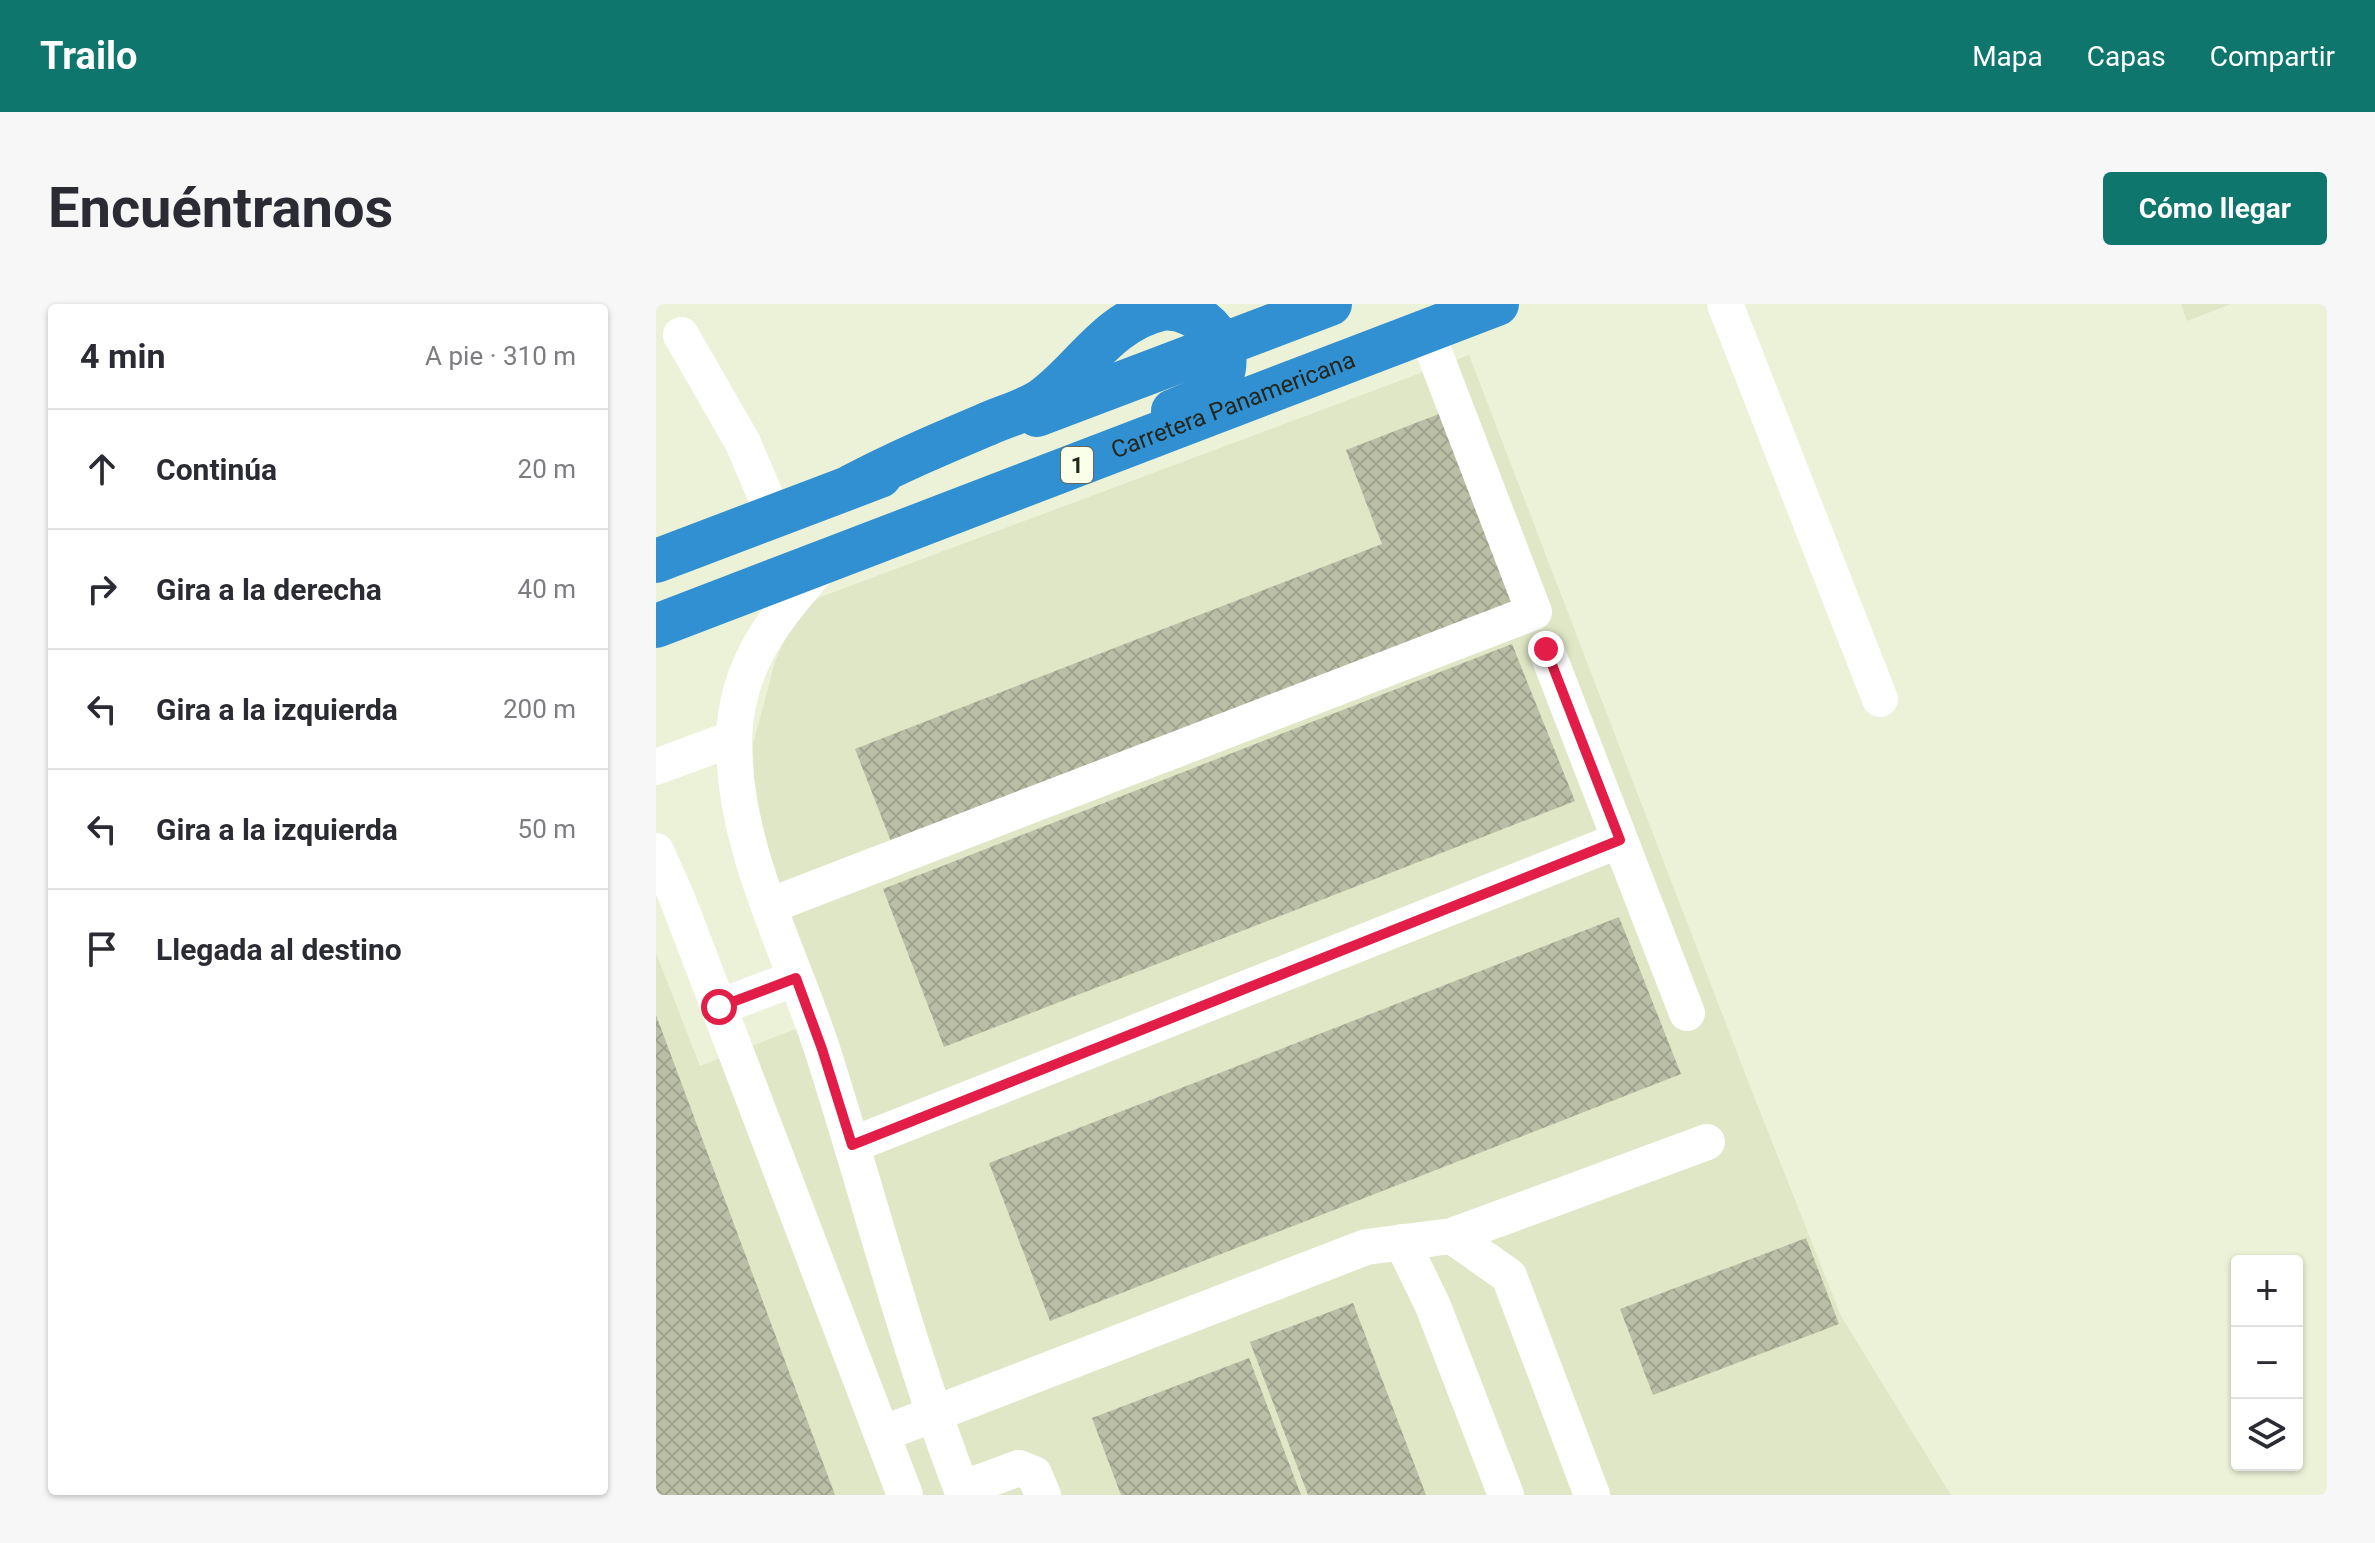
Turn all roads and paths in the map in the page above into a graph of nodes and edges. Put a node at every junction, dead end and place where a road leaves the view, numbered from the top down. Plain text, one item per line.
1 (1330, 304) edge
2 (1497, 304) edge
3 (1725, 304) edge
4 (1426, 331) junction
5 (681, 335) dead end
6 (1221, 345) junction
7 (983, 501) junction
8 (774, 516) junction
9 (656, 561) edge
10 (825, 561) junction
11 (656, 626) edge
12 (1546, 649) dead end
13 (1880, 699) dead end
14 (734, 738) junction
15 (656, 767) edge
16 (1620, 840) junction
17 (656, 851) edge
18 (769, 906) junction
19 (796, 978) junction
20 (719, 1007) junction
21 (1687, 1013) dead end
22 (1707, 1142) dead end
23 (852, 1145) junction
24 (1452, 1236) junction
25 (1402, 1242) junction
26 (937, 1415) junction
27 (882, 1434) junction
28 (963, 1492) edge
29 (905, 1495) edge
30 (1043, 1495) edge
31 (1506, 1495) edge
32 (1592, 1495) edge

1 - 6 highway
2 - 4 highway, Carretera Panamericana / 1
3 - 13 lane
4 - 7 highway, Carretera Panamericana / 1
4 - 18 lane
5 - 8 lane
6 - 7 highway
6 - 8 highway
7 - 10 highway, Carretera Panamericana / 1
8 - 9 highway
10 - 11 highway, Carretera Panamericana / 1
10 - 14 lane
12 - 16 lane
14 - 15 lane
14 - 18 lane
16 - 21 lane
16 - 23 lane
17 - 20 lane
18 - 19 lane
19 - 20 lane
19 - 23 lane
20 - 27 lane
22 - 24 lane
23 - 26 lane
24 - 25 lane
24 - 32 lane
25 - 26 lane
25 - 31 lane
26 - 27 lane
26 - 28 lane
27 - 29 lane
28 - 30 lane

